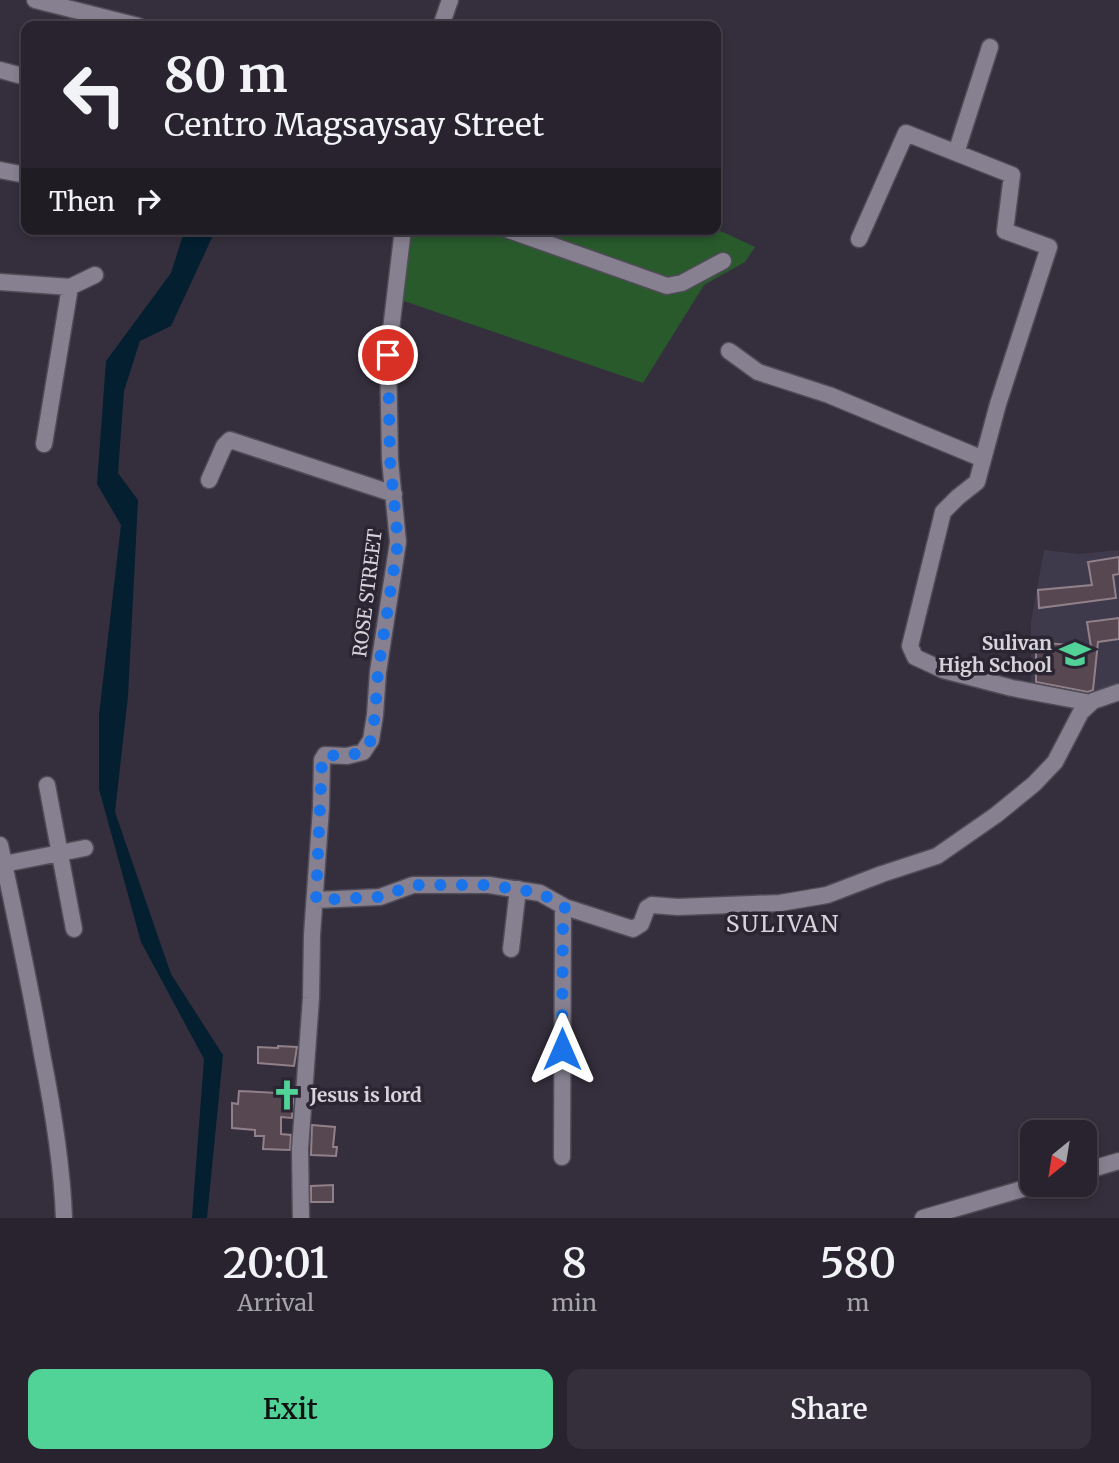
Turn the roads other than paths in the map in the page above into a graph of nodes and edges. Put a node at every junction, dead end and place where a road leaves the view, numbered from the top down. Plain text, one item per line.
1 (35, 0) edge
2 (450, 0) edge
3 (118, 21) edge
4 (443, 21) edge
5 (990, 47) dead end
6 (0, 70) edge
7 (21, 76) edge
8 (957, 153) junction
9 (0, 170) edge
10 (21, 174) edge
11 (402, 235) edge
12 (523, 235) edge
13 (859, 239) dead end
14 (723, 261) dead end
15 (95, 275) dead end
16 (0, 282) edge
17 (70, 287) junction
18 (729, 351) dead end
19 (44, 444) dead end
20 (983, 459) junction
21 (209, 480) dead end
22 (394, 495) junction
23 (1119, 692) edge
24 (1091, 704) junction
25 (47, 785) dead end
26 (0, 845) edge
27 (85, 848) dead end
28 (60, 853) junction
29 (4, 864) junction
30 (519, 889) junction
31 (316, 900) junction
32 (565, 907) junction
33 (74, 929) dead end
34 (511, 949) dead end
35 (562, 1157) dead end
36 (1119, 1161) edge
37 (1097, 1167) edge
38 (1020, 1190) edge
39 (64, 1218) edge
40 (301, 1218) edge
41 (923, 1218) edge

1 - 3 street
2 - 4 street
5 - 8 street
6 - 7 street
8 - 13 street
8 - 20 street
9 - 10 street
11 - 22 street, ROSE STREET
12 - 14 street
15 - 17 street
16 - 17 street
17 - 19 street
18 - 20 street
20 - 24 street
21 - 22 street
22 - 31 street, ROSE STREET
23 - 24 street
24 - 32 street
25 - 28 street
26 - 29 street
27 - 28 street
28 - 29 street
28 - 33 street
29 - 39 street
30 - 31 street
30 - 32 street
30 - 34 street
31 - 40 street, ROSE STREET
32 - 35 street
36 - 37 street
38 - 41 street

